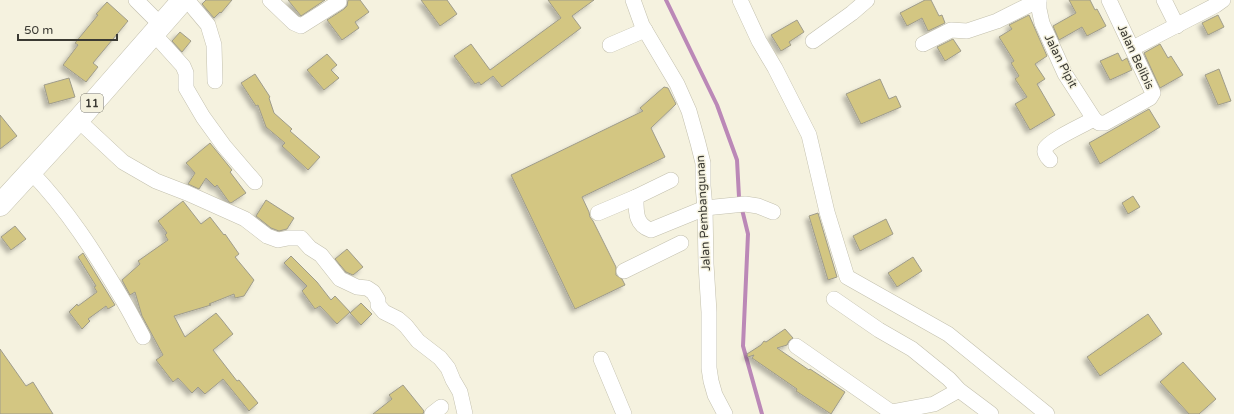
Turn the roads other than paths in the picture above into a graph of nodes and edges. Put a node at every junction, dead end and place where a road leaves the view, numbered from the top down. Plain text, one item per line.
1 (136, 0) edge
2 (183, 0) edge
3 (187, 0) edge
4 (270, 0) edge
5 (633, 0) edge
6 (740, 0) edge
7 (866, 0) edge
8 (1039, 0) edge
9 (1109, 0) edge
10 (1164, 0) edge
11 (1223, 0) edge
12 (339, 2) dead end
13 (1177, 26) junction
14 (157, 30) junction
15 (645, 30) junction
16 (813, 40) dead end
17 (923, 44) dead end
18 (610, 45) dead end
19 (1133, 48) junction
20 (215, 81) dead end
21 (1094, 119) junction
22 (78, 120) junction
23 (1050, 160) dead end
24 (31, 172) junction
25 (672, 180) dead end
26 (255, 182) dead end
27 (636, 197) junction
28 (0, 205) edge
29 (705, 208) junction
30 (773, 212) dead end
31 (598, 213) dead end
32 (658, 228) junction
33 (681, 243) dead end
34 (667, 250) junction
35 (624, 271) dead end
36 (834, 299) dead end
37 (143, 338) dead end
38 (796, 346) dead end
39 (601, 359) dead end
40 (959, 390) junction
41 (941, 407) edge
42 (890, 413) edge
43 (465, 414) edge
44 (624, 414) edge
45 (725, 414) edge
46 (991, 414) edge
47 (1047, 414) edge

1 - 14 street
2 - 14 highway, 11
3 - 20 street
4 - 12 street
5 - 15 street, Jalan Pembangunan
6 - 47 street
7 - 16 street
8 - 17 street
8 - 21 street, Jalan Pipit
9 - 19 street, Jalan Belibis
10 - 13 street
11 - 13 street
13 - 19 street
14 - 22 highway, 11
14 - 26 street
15 - 18 street
15 - 29 street, Jalan Pembangunan
19 - 21 street, Jalan Belibis
21 - 23 street
22 - 24 highway, 11
22 - 43 street
24 - 28 highway, 11
24 - 37 street
25 - 27 street
27 - 31 street
27 - 32 street
29 - 30 street
29 - 32 street
29 - 45 street, Jalan Pembangunan
32 - 34 street
33 - 34 street
34 - 35 street
36 - 40 street
38 - 42 street
39 - 44 street
40 - 41 street
40 - 46 street
41 - 42 street

